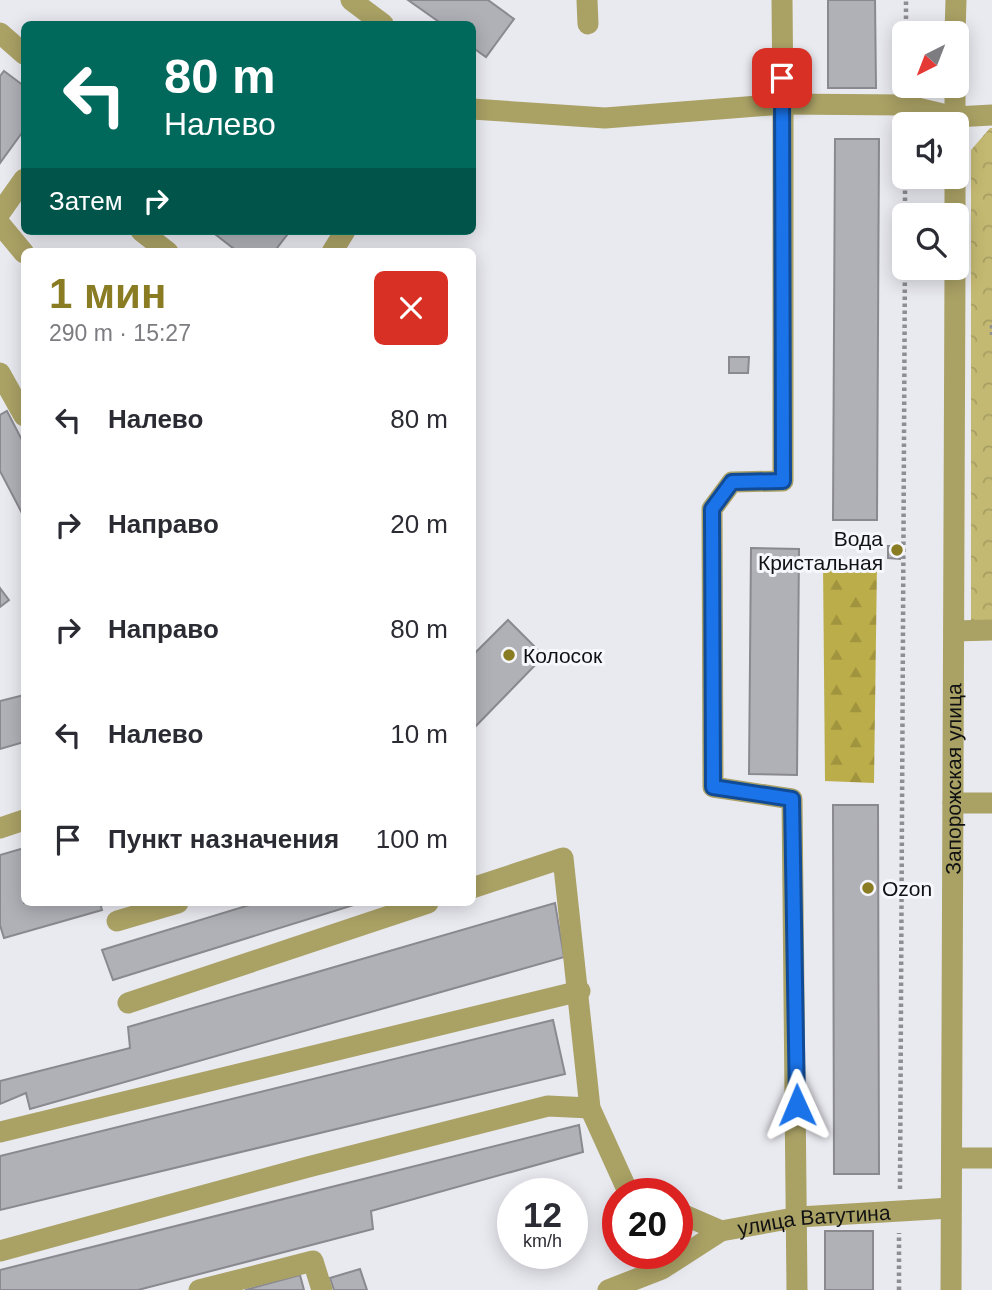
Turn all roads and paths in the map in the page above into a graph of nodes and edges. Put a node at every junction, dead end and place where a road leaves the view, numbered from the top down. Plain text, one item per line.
1 (351, 0) edge
2 (587, 0) edge
3 (782, 0) edge
4 (906, 0) edge
5 (956, 0) edge
6 (379, 21) edge
7 (906, 21) edge
8 (956, 21) edge
9 (588, 24) dead end
10 (0, 33) edge
11 (21, 51) edge
12 (783, 104) junction
13 (476, 109) edge
14 (927, 112) edge
15 (992, 115) edge
16 (969, 119) edge
17 (21, 183) edge
18 (0, 213) edge
19 (0, 225) edge
20 (146, 235) edge
21 (163, 248) edge
22 (21, 250) edge
23 (905, 280) edge
24 (955, 280) edge
25 (992, 325) edge
26 (992, 335) edge
27 (0, 373) edge
28 (21, 411) edge
29 (992, 630) edge
30 (954, 631) junction
31 (953, 803) junction
32 (992, 803) edge
33 (21, 821) edge
34 (0, 828) edge
35 (476, 887) edge
36 (168, 906) edge
37 (419, 906) edge
38 (117, 921) dead end
39 (580, 991) junction
40 (128, 1003) dead end
41 (590, 1108) junction
42 (0, 1132) edge
43 (952, 1158) junction
44 (992, 1158) edge
45 (622, 1178) edge
46 (951, 1208) junction
47 (899, 1210) junction
48 (799, 1217) junction
49 (693, 1219) edge
50 (721, 1231) junction
51 (0, 1251) edge
52 (199, 1290) edge
53 (322, 1290) edge
54 (608, 1290) edge
55 (797, 1290) edge
56 (899, 1290) edge
57 (951, 1290) edge

1 - 6 street
2 - 9 street
3 - 12 street
4 - 7 path
5 - 8 street
10 - 11 street
12 - 13 street
12 - 14 street
12 - 48 street
15 - 16 street
17 - 18 street
19 - 22 street
20 - 21 street
23 - 47 path
24 - 30 street, Запорожская улица
25 - 26 path
27 - 28 street
29 - 30 street
30 - 31 street, Запорожская улица
31 - 32 street
31 - 43 street, Запорожская улица
33 - 34 street
35 - 39 street
36 - 38 street
37 - 40 street
39 - 41 street
39 - 42 street
41 - 45 street
41 - 51 street
43 - 44 street
43 - 46 street, Запорожская улица
46 - 47 street, улица Ватутина
46 - 57 street, Запорожская улица
47 - 48 street, улица Ватутина
47 - 56 path
48 - 50 street, улица Ватутина
48 - 55 street
49 - 50 street
50 - 54 street, улица Ватутина
52 - 53 street

